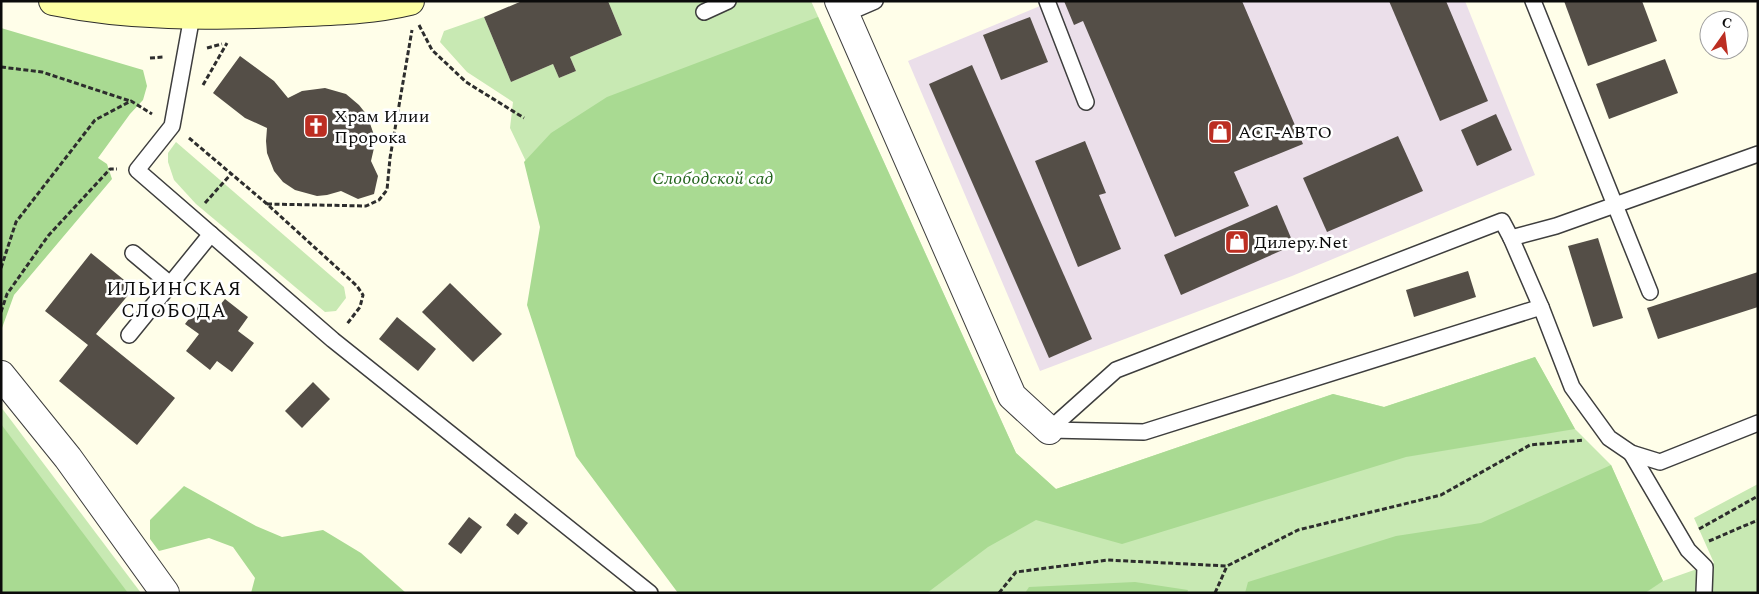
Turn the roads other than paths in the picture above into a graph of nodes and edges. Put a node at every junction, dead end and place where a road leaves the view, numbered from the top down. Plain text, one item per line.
1 (53, 1) edge
2 (410, 1) edge
3 (728, 1) edge
4 (875, 1) edge
5 (1047, 1) edge
6 (1533, 1) edge
7 (842, 8) edge
8 (704, 12) dead end
9 (192, 16) junction
10 (1086, 102) dead end
11 (1758, 154) edge
12 (1615, 205) junction
13 (211, 234) junction
14 (1510, 238) junction
15 (133, 252) dead end
16 (170, 284) junction
17 (1650, 292) dead end
18 (1541, 307) junction
19 (129, 335) dead end
20 (1, 375) edge
21 (1758, 423) edge
22 (1049, 430) junction
23 (1631, 453) junction
24 (165, 593) edge
25 (650, 593) edge
26 (1704, 593) edge

1 - 9 main road
2 - 9 main road
3 - 8 lane
4 - 7 lane
5 - 10 lane
6 - 12 lane
7 - 22 street
9 - 13 lane
11 - 12 lane
12 - 14 lane
12 - 17 lane
13 - 16 lane
13 - 25 lane
14 - 18 lane
14 - 22 lane
15 - 16 lane
16 - 19 lane
18 - 22 lane
18 - 23 lane
20 - 24 street
21 - 23 lane
23 - 26 lane

